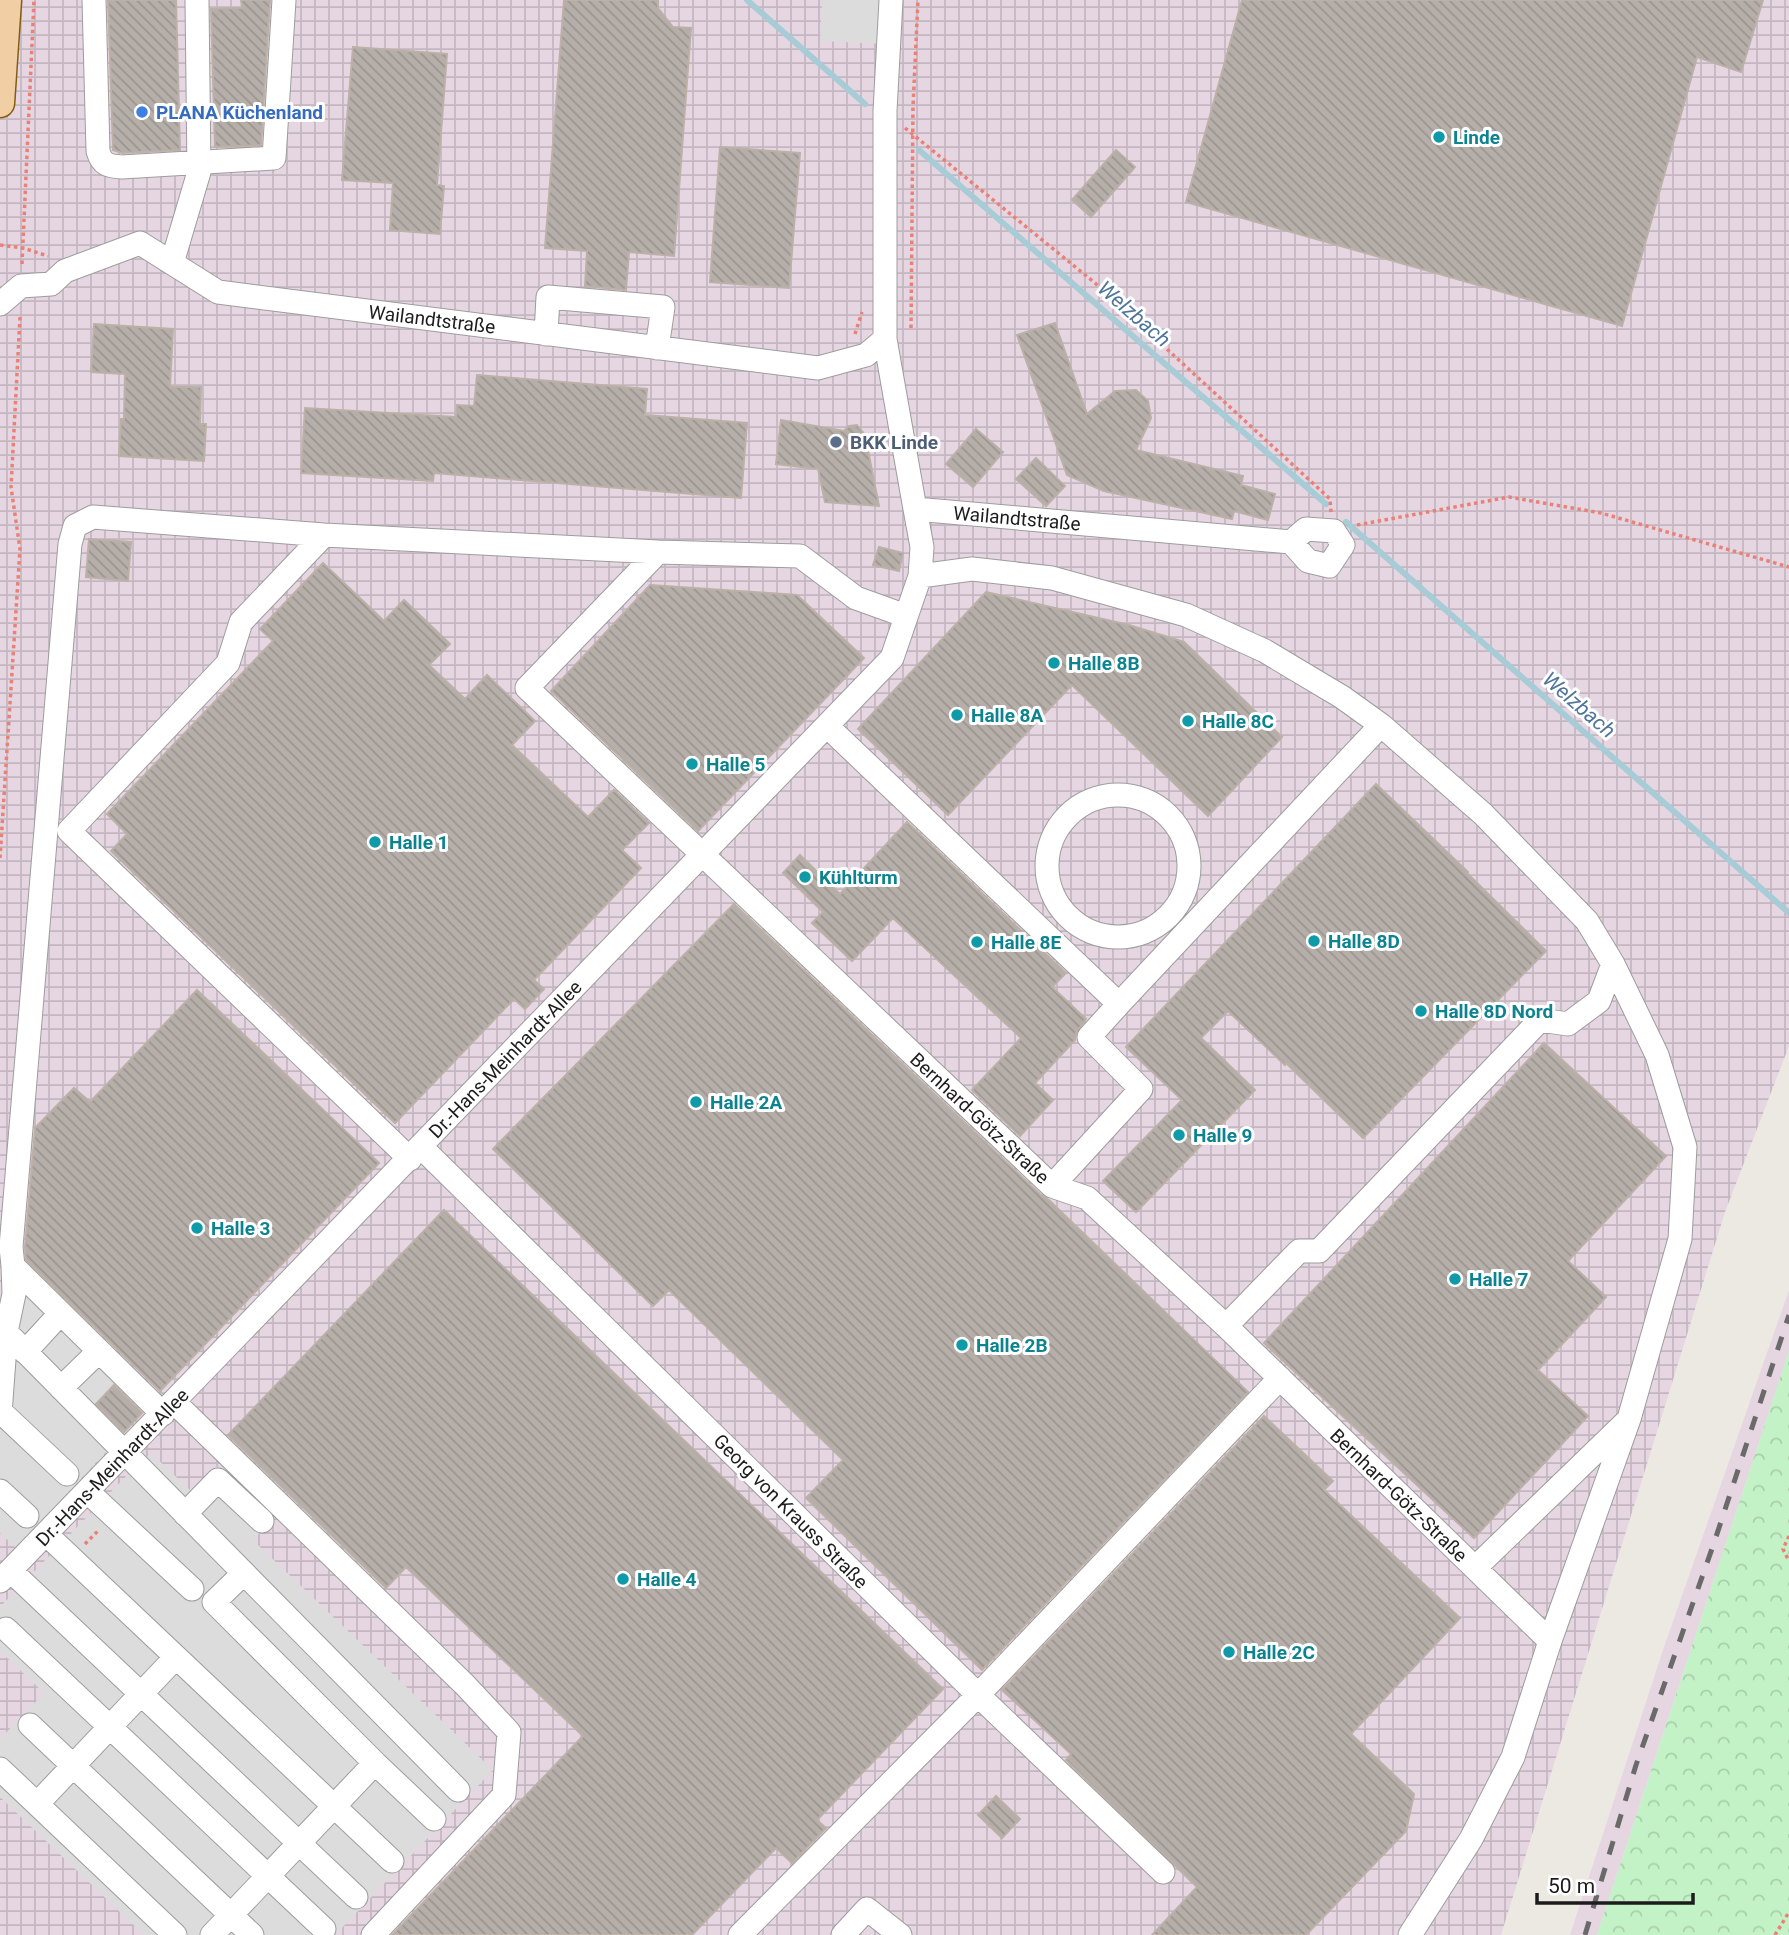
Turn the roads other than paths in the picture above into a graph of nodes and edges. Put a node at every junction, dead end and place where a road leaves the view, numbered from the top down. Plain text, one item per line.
1 (7, 0) edge
2 (94, 0) edge
3 (198, 0) edge
4 (284, 0) edge
5 (891, 0) edge
6 (0, 103) edge
7 (198, 164) junction
8 (172, 263) junction
9 (0, 304) edge
10 (546, 334) junction
11 (885, 339) junction
12 (657, 348) junction
13 (915, 509) junction
14 (324, 536) junction
15 (1291, 542) junction
16 (658, 552) junction
17 (920, 576) junction
18 (906, 616) junction
19 (1381, 725) junction
20 (827, 726) junction
21 (48, 815) junction
22 (69, 831) junction
23 (702, 855) junction
24 (1172, 915) joint
25 (1613, 964) junction
26 (1119, 1004) junction
27 (415, 1153) junction
28 (1052, 1186) junction
29 (13, 1266) junction
30 (59, 1315) dead end
31 (1226, 1326) junction
32 (6, 1332) junction
33 (25, 1352) junction
34 (97, 1353) dead end
35 (1280, 1378) junction
36 (61, 1388) junction
37 (169, 1408) junction
38 (0, 1412) edge
39 (1629, 1419) junction
40 (125, 1453) junction
41 (67, 1474) dead end
42 (0, 1491) edge
43 (88, 1492) junction
44 (185, 1514) junction
45 (27, 1516) dead end
46 (262, 1521) dead end
47 (47, 1535) junction
48 (1475, 1568) junction
49 (244, 1573) junction
50 (4, 1575) edge
51 (192, 1589) dead end
52 (6, 1629) dead end
53 (1550, 1641) junction
54 (176, 1657) junction
55 (141, 1694) junction
56 (978, 1695) junction
57 (30, 1725) dead end
58 (110, 1727) junction
59 (375, 1763) junction
60 (73, 1766) junction
61 (0, 1769) edge
62 (458, 1790) dead end
63 (37, 1804) junction
64 (334, 1806) junction
65 (434, 1819) dead end
66 (299, 1843) junction
67 (392, 1861) dead end
68 (1163, 1872) dead end
69 (268, 1876) junction
70 (356, 1897) dead end
71 (231, 1915) junction
72 (324, 1929) dead end
73 (175, 1935) edge
74 (212, 1935) edge
75 (252, 1935) edge
76 (373, 1935) edge
77 (740, 1935) edge
78 (843, 1935) edge
79 (900, 1935) edge
80 (1410, 1935) edge

1 - 6 main road
2 - 7 street
3 - 7 street
4 - 7 street
5 - 11 street
7 - 8 street
8 - 9 street, Wailandtstraße
8 - 10 street, Wailandtstraße
10 - 12 street, Wailandtstraße
10 - 12 street
11 - 12 street, Wailandtstraße
11 - 13 street
13 - 15 street, Wailandtstraße
13 - 17 street, Dr.-Hans-Meinhardt-Allee
14 - 16 street
14 - 21 street
14 - 22 street
15 - 15 street, Wailandtstraße
16 - 18 street
16 - 23 street, Bernhard-Götz-Straße
17 - 18 street, Dr.-Hans-Meinhardt-Allee
17 - 19 street
18 - 20 street, Dr.-Hans-Meinhardt-Allee
19 - 25 street
19 - 26 street
20 - 23 street, Dr.-Hans-Meinhardt-Allee
20 - 26 street
21 - 22 street, Georg von Krauss Straße
21 - 29 street
22 - 27 street, Georg von Krauss Straße
23 - 27 street, Dr.-Hans-Meinhardt-Allee
23 - 28 street, Bernhard-Götz-Straße
24 - 24 street
25 - 31 street
25 - 39 street
26 - 28 street
27 - 37 street, Dr.-Hans-Meinhardt-Allee
27 - 56 street, Georg von Krauss Straße
28 - 31 street, Bernhard-Götz-Straße
29 - 32 street
29 - 37 street
30 - 33 street
31 - 35 street, Bernhard-Götz-Straße
32 - 33 street
32 - 38 street
33 - 36 street
34 - 36 street
35 - 48 street, Bernhard-Götz-Straße
35 - 56 street
36 - 40 street
37 - 40 street, Dr.-Hans-Meinhardt-Allee
37 - 76 street
38 - 41 street
39 - 48 street
39 - 53 street
40 - 43 street, Dr.-Hans-Meinhardt-Allee
40 - 44 street
42 - 45 street
43 - 47 street, Dr.-Hans-Meinhardt-Allee
43 - 51 street
44 - 46 street
44 - 49 street
47 - 50 street, Dr.-Hans-Meinhardt-Allee
47 - 54 street
48 - 53 street, Bernhard-Götz-Straße
49 - 59 street
49 - 62 street
50 - 55 street
52 - 58 street
53 - 80 street
54 - 55 street
54 - 64 street
55 - 58 street
55 - 66 street
56 - 68 street, Georg von Krauss Straße
56 - 77 street
57 - 60 street
58 - 60 street
58 - 69 street
59 - 64 street
59 - 65 street
60 - 63 street
60 - 71 street
61 - 63 street
63 - 73 street
64 - 66 street
64 - 67 street
66 - 69 street
66 - 70 street
69 - 71 street
69 - 72 street
71 - 74 street
71 - 75 street
78 - 79 street

